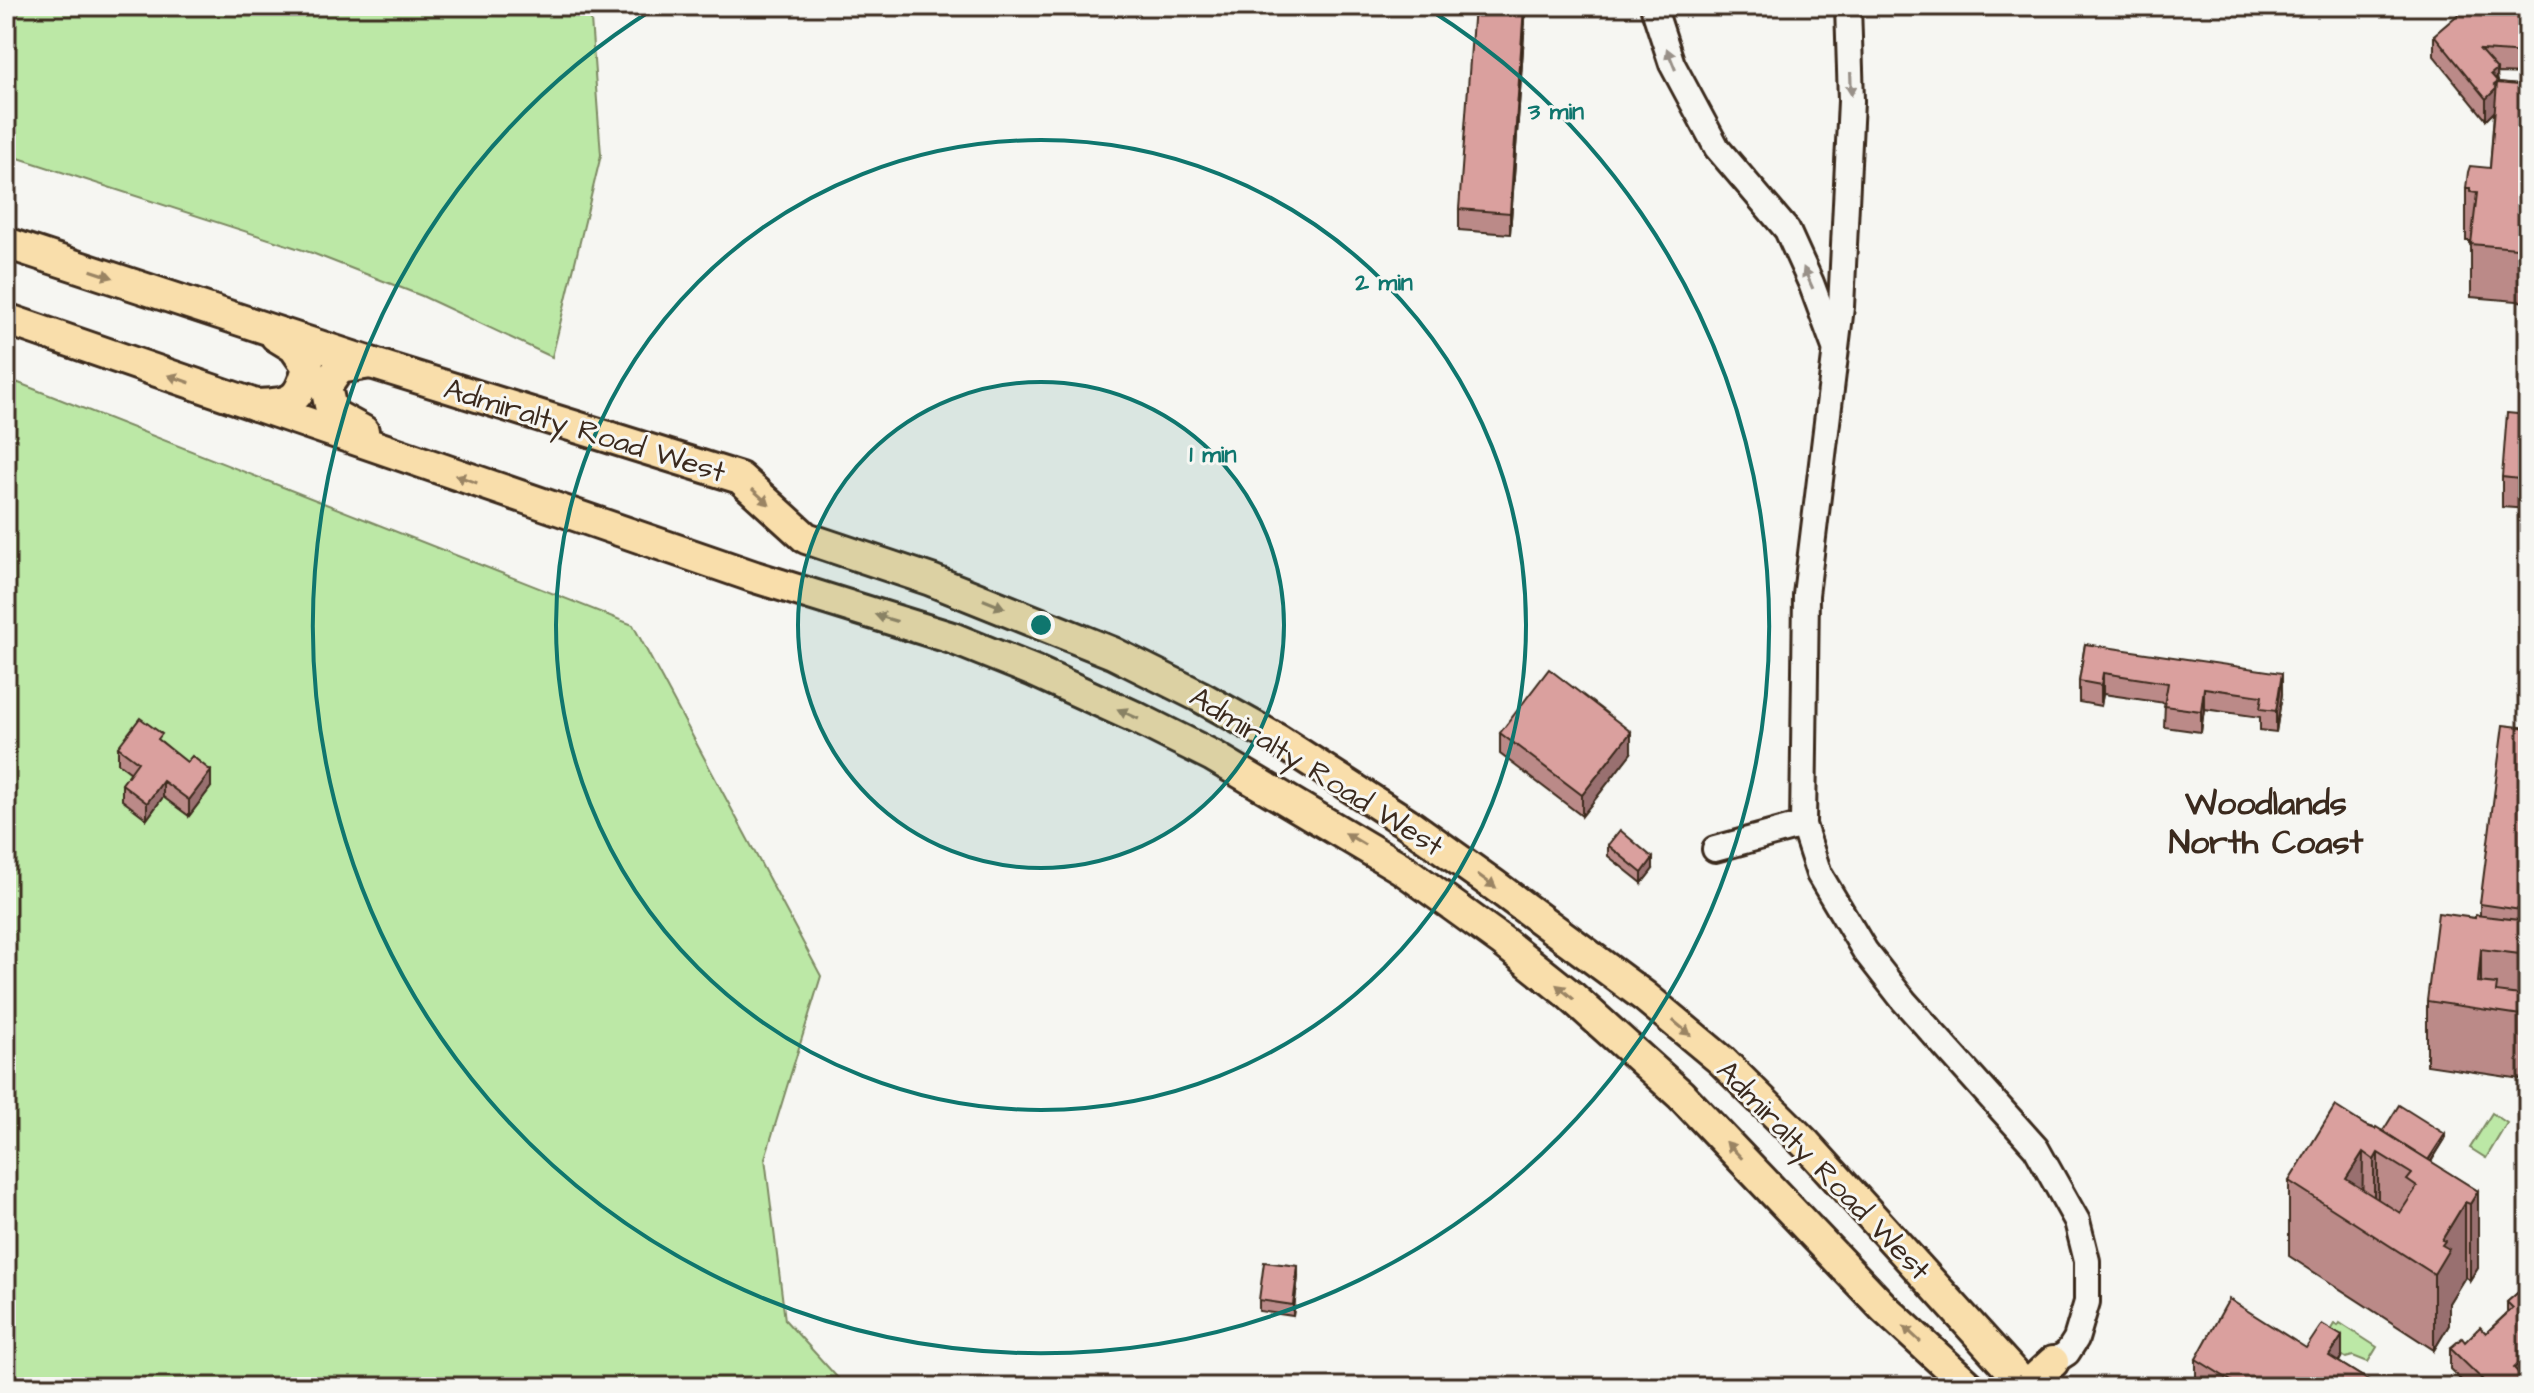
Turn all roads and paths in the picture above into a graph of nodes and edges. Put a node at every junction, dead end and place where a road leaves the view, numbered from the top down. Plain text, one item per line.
1 (1653, 6) edge
2 (1848, 6) edge
3 (6, 243) edge
4 (6, 319) edge
5 (261, 326) junction
6 (1837, 351) junction
7 (371, 363) junction
8 (252, 405) junction
9 (417, 462) junction
10 (1803, 825) junction
11 (1715, 849) dead end
12 (2053, 1375) edge
13 (1970, 1387) edge
14 (2026, 1387) edge

6 -> 1 street
2 -> 6 street
3 -> 5 main road, Admiralty Road West
8 -> 4 main road, Admiralty Road West
5 - 7 main road, Admiralty Road West
5 - 8 main road
6 - 10 street
7 - 9 main road
7 -> 14 main road, Admiralty Road West
8 - 9 main road, Admiralty Road West
13 -> 9 main road, Admiralty Road West
10 - 11 street
10 - 12 street
12 - 14 main road

